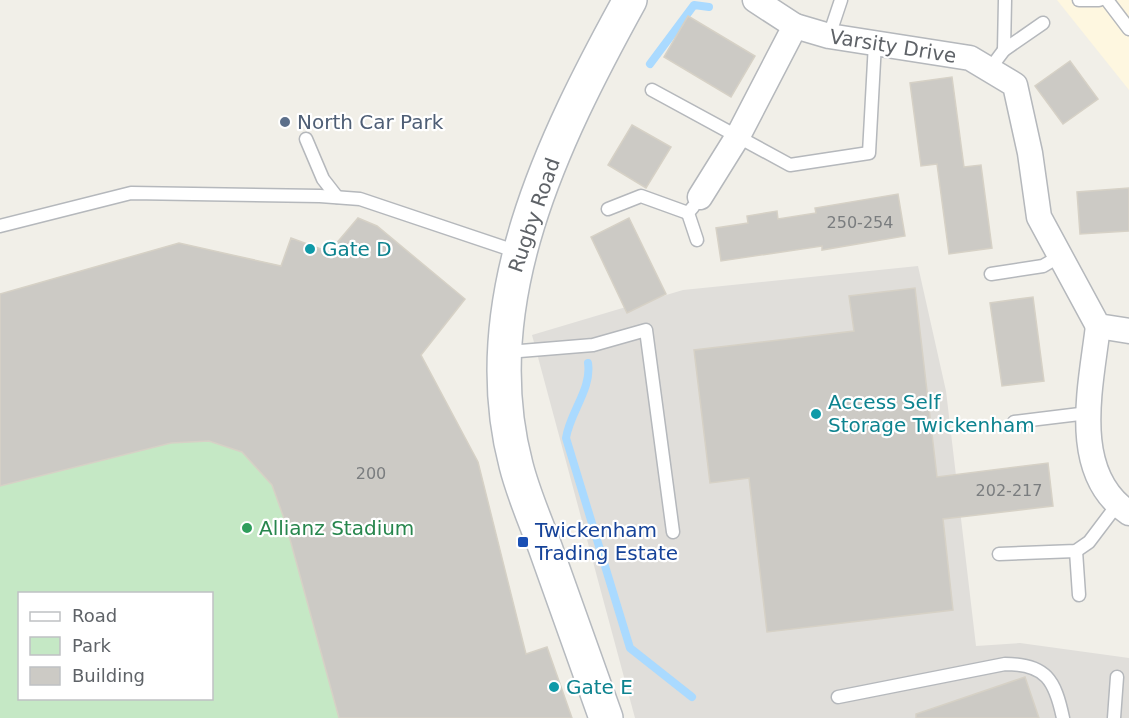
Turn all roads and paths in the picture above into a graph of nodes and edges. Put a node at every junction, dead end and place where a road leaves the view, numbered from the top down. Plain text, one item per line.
1 (630, 0) edge
2 (755, 0) edge
3 (841, 0) edge
4 (1005, 0) edge
5 (1079, 0) edge
6 (1099, 0) edge
7 (1107, 0) edge
8 (1042, 23) dead end
9 (795, 26) junction
10 (1129, 29) edge
11 (829, 36) junction
12 (875, 43) junction
13 (1004, 50) junction
14 (989, 70) junction
15 (652, 90) dead end
16 (738, 136) junction
17 (306, 139) dead end
18 (337, 197) junction
19 (694, 205) junction
20 (608, 210) dead end
21 (0, 226) edge
22 (697, 240) dead end
23 (518, 252) junction
24 (1060, 256) junction
25 (991, 274) dead end
26 (1098, 326) junction
27 (1129, 331) edge
28 (503, 352) junction
29 (1088, 413) junction
30 (1014, 422) dead end
31 (1123, 509) edge
32 (673, 532) dead end
33 (1076, 551) junction
34 (999, 554) dead end
35 (1078, 595) dead end
36 (1117, 677) dead end
37 (838, 697) dead end
38 (606, 718) edge
39 (1064, 718) edge
40 (1114, 718) edge

1 - 23 street, Rugby Road
2 - 9 street, Varsity Drive
3 - 11 lane
4 - 13 lane
5 - 6 lane
7 - 10 lane
8 - 13 lane
9 - 11 street, Varsity Drive
9 - 16 street
11 - 12 street, Varsity Drive
12 - 14 street, Varsity Drive
12 - 16 lane
13 - 14 lane
14 - 24 street, Varsity Drive
15 - 16 lane
16 - 19 street
17 - 18 lane
18 - 21 lane
18 - 23 lane
19 - 20 lane
19 - 22 lane
23 - 28 street, Rugby Road
24 - 25 lane
24 - 26 street, Varsity Drive
26 - 27 street
26 - 29 street
28 - 32 lane
28 - 38 street, Rugby Road
29 - 30 lane
29 - 31 street
31 - 33 lane
33 - 34 lane
33 - 35 lane
36 - 40 lane
37 - 39 lane

